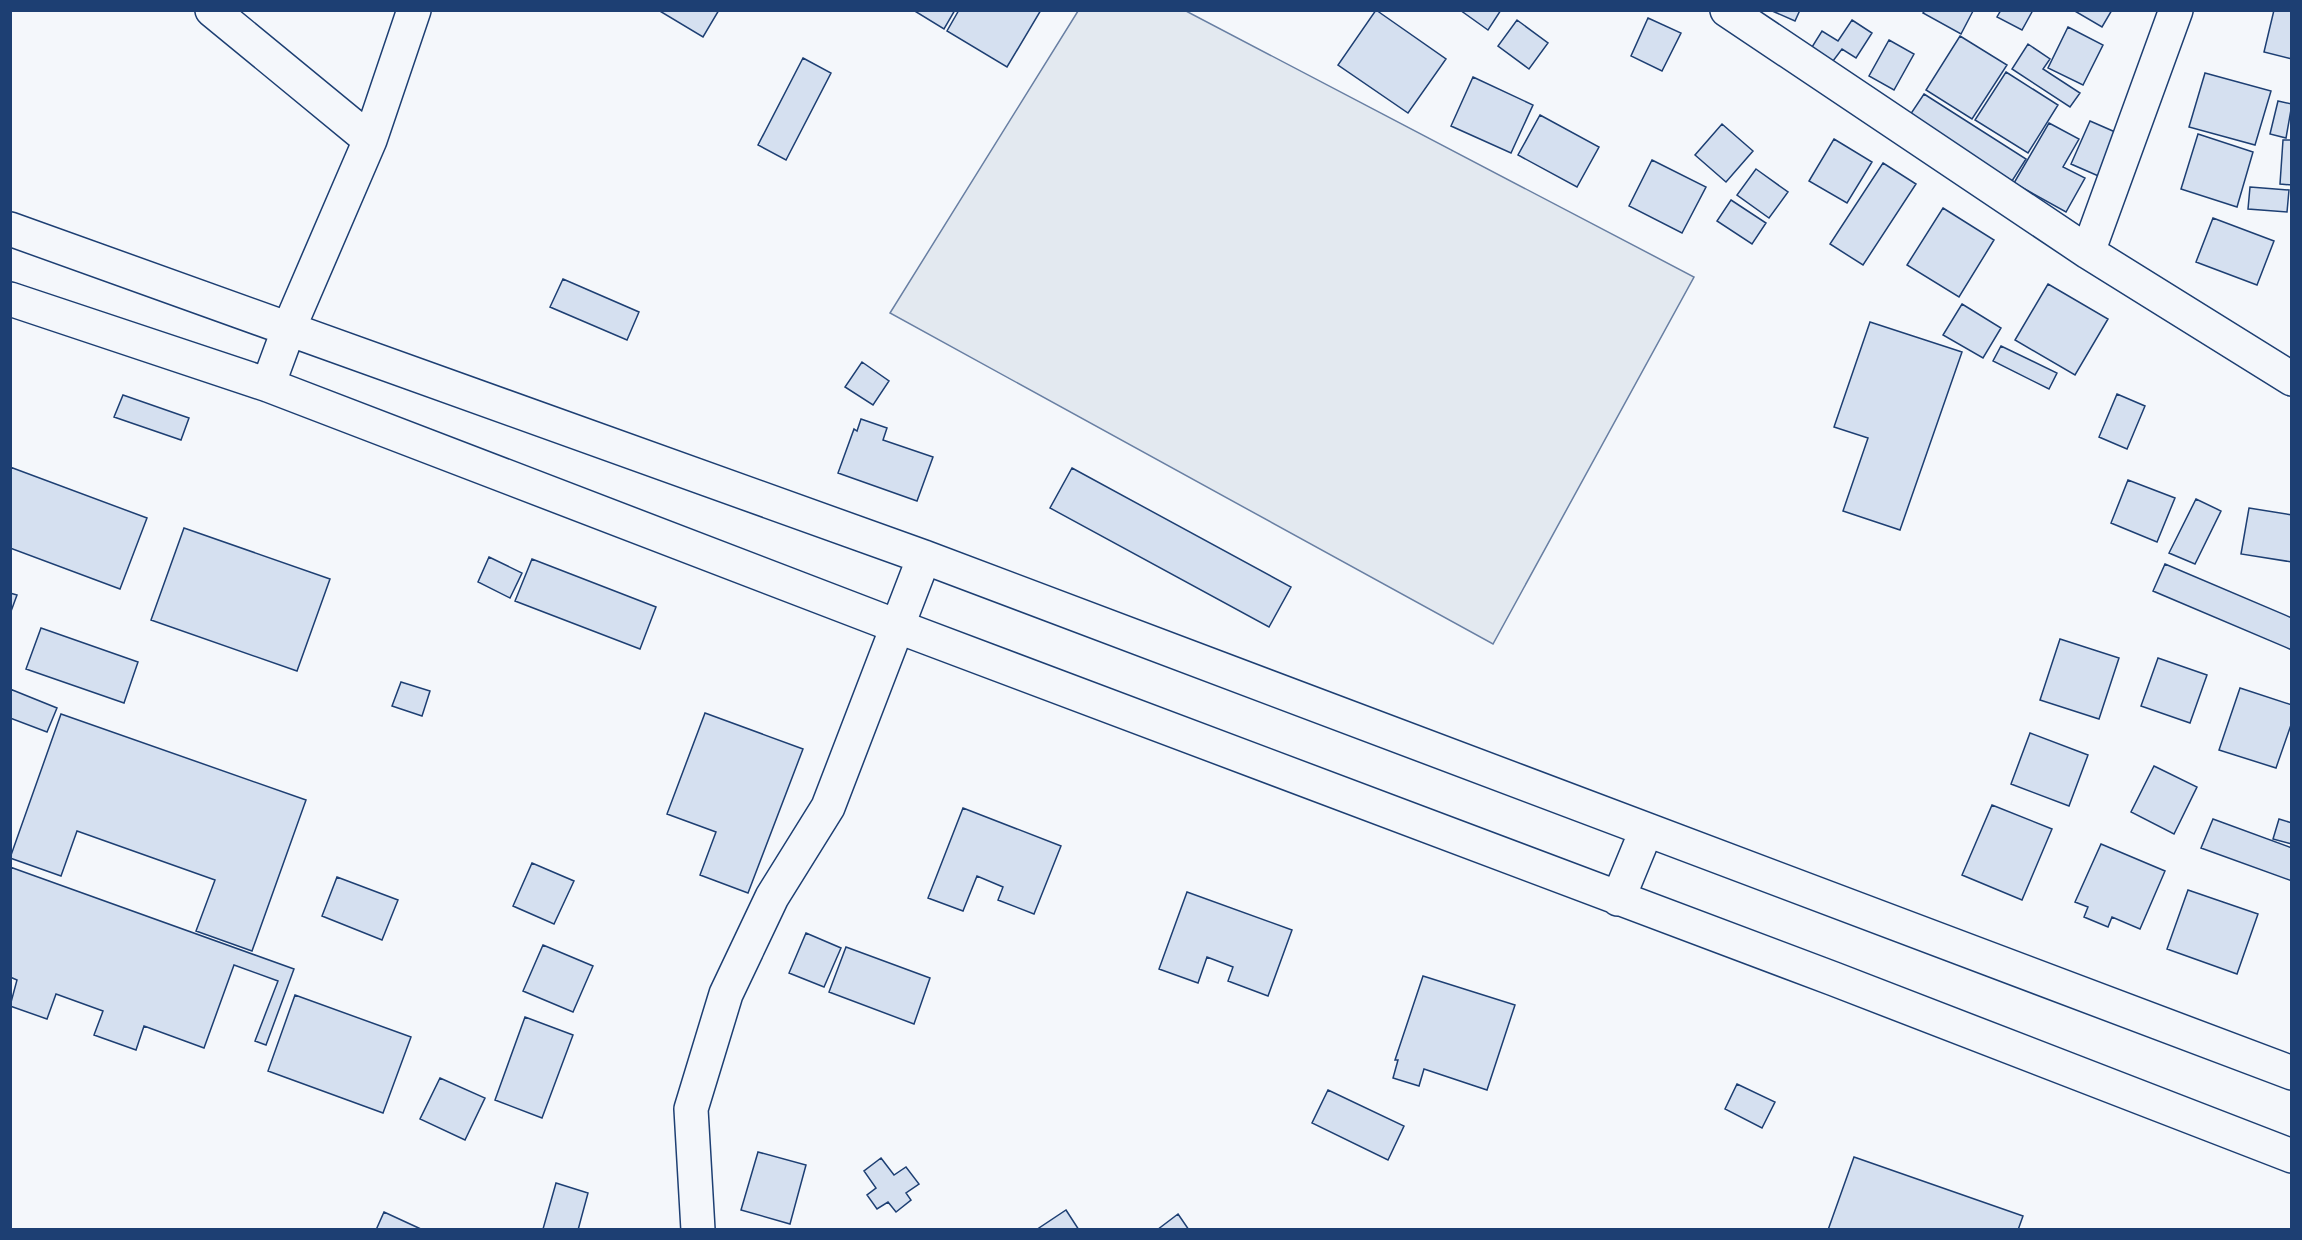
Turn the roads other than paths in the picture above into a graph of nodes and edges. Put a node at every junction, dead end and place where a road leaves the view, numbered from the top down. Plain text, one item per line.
1 (212, 10) edge
2 (414, 10) edge
3 (1727, 10) edge
4 (2176, 10) edge
5 (370, 140) junction
6 (10, 229) edge
7 (2088, 252) junction
8 (10, 298) edge
9 (289, 328) junction
10 (2292, 379) edge
11 (268, 385) junction
12 (924, 557) junction
13 (898, 627) junction
14 (1646, 831) junction
15 (1618, 899) junction
16 (2292, 1073) edge
17 (2292, 1156) edge
18 (698, 1230) edge

1 - 5 street
2 - 5 street
3 - 7 street
4 - 7 street
5 - 9 street
6 - 9 street
7 - 10 street
8 - 11 street
9 - 11 street
9 - 12 street
11 - 13 street
12 - 13 street
12 - 14 street
13 - 15 street
13 - 18 street
14 - 15 street
14 - 16 street
15 - 17 street

